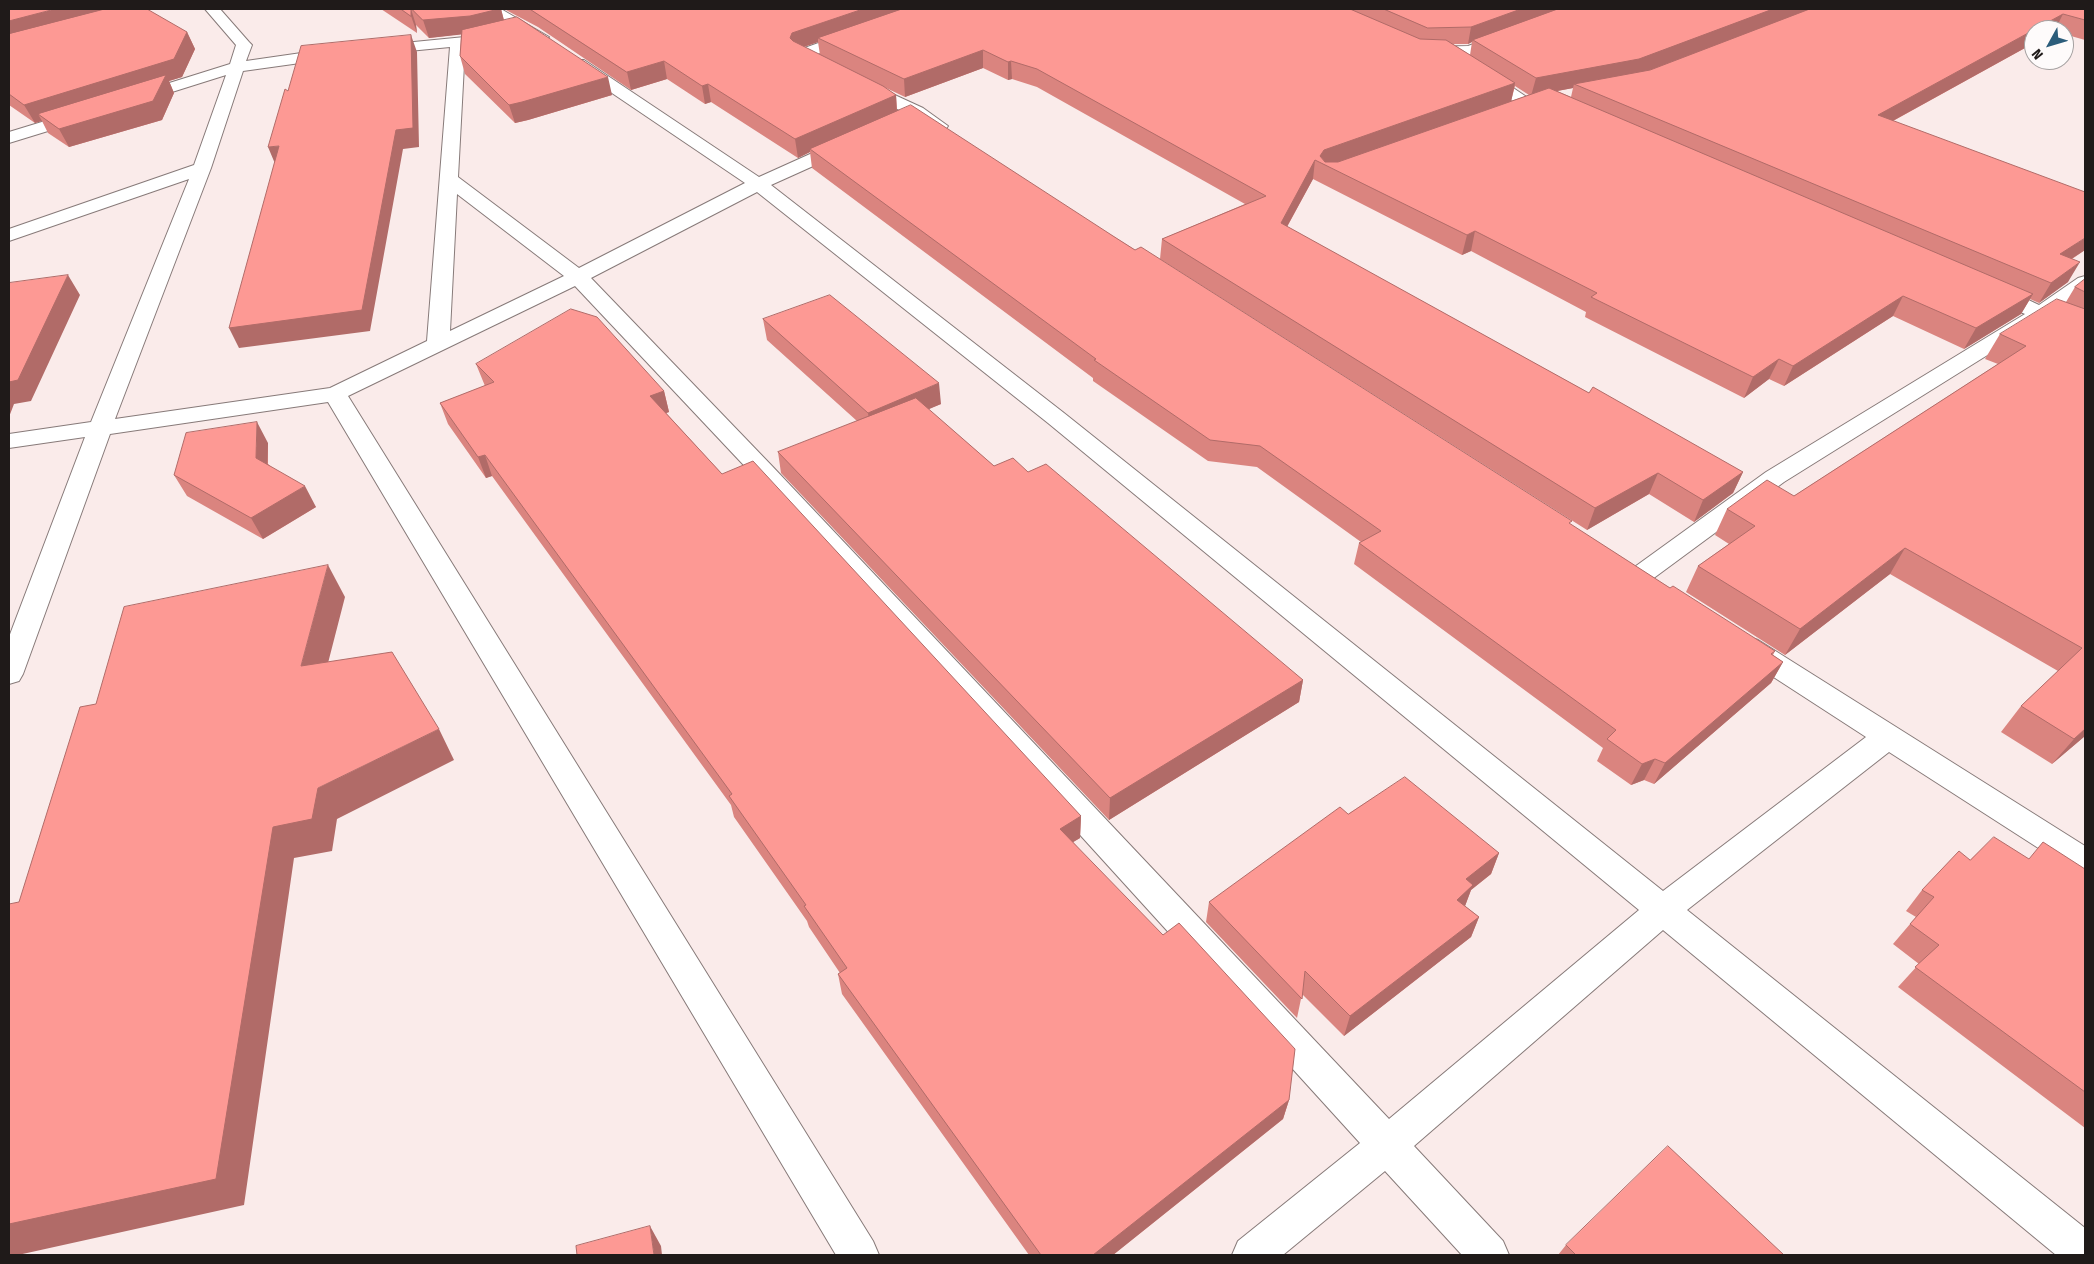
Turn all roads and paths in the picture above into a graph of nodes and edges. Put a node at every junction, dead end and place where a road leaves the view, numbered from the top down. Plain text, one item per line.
1 (212, 9) edge
2 (491, 9) edge
3 (524, 27) junction
4 (867, 31) edge
5 (1517, 34) edge
6 (458, 42) junction
7 (1413, 48) edge
8 (1447, 52) junction
9 (236, 67) junction
10 (122, 103) edge
11 (1511, 109) edge
12 (94, 111) edge
13 (864, 136) edge
14 (9, 138) edge
15 (958, 139) edge
16 (202, 168) junction
17 (449, 180) junction
18 (758, 184) junction
19 (9, 235) edge
20 (578, 277) junction
21 (2085, 282) edge
22 (1976, 285) edge
23 (2040, 313) junction
24 (2085, 332) edge
25 (438, 344) junction
26 (335, 394) junction
27 (100, 428) junction
28 (9, 441) edge
29 (1663, 593) edge
30 (1729, 635) edge
31 (9, 674) edge
32 (1888, 736) junction
33 (2085, 862) edge
34 (1664, 910) junction
35 (1387, 1145) junction
36 (2085, 1253) edge
37 (859, 1255) edge
38 (1252, 1255) edge
39 (1489, 1255) edge

1 - 9 street
2 - 3 street
3 - 6 street
3 - 18 street
4 - 15 street
5 - 8 street
6 - 9 street
6 - 17 street
7 - 8 street
8 - 11 street
9 - 10 street
9 - 16 street
12 - 14 street
13 - 18 street
16 - 19 street
16 - 27 street
17 - 20 street
17 - 25 street
18 - 20 street
18 - 34 street
20 - 25 street
20 - 35 street
21 - 23 street
22 - 23 street
23 - 24 street
23 - 29 street
25 - 26 street
26 - 27 street
26 - 37 street
27 - 28 street
27 - 31 street
30 - 32 street
32 - 33 street
32 - 34 street
34 - 35 street
34 - 36 street
35 - 38 street
35 - 39 street

